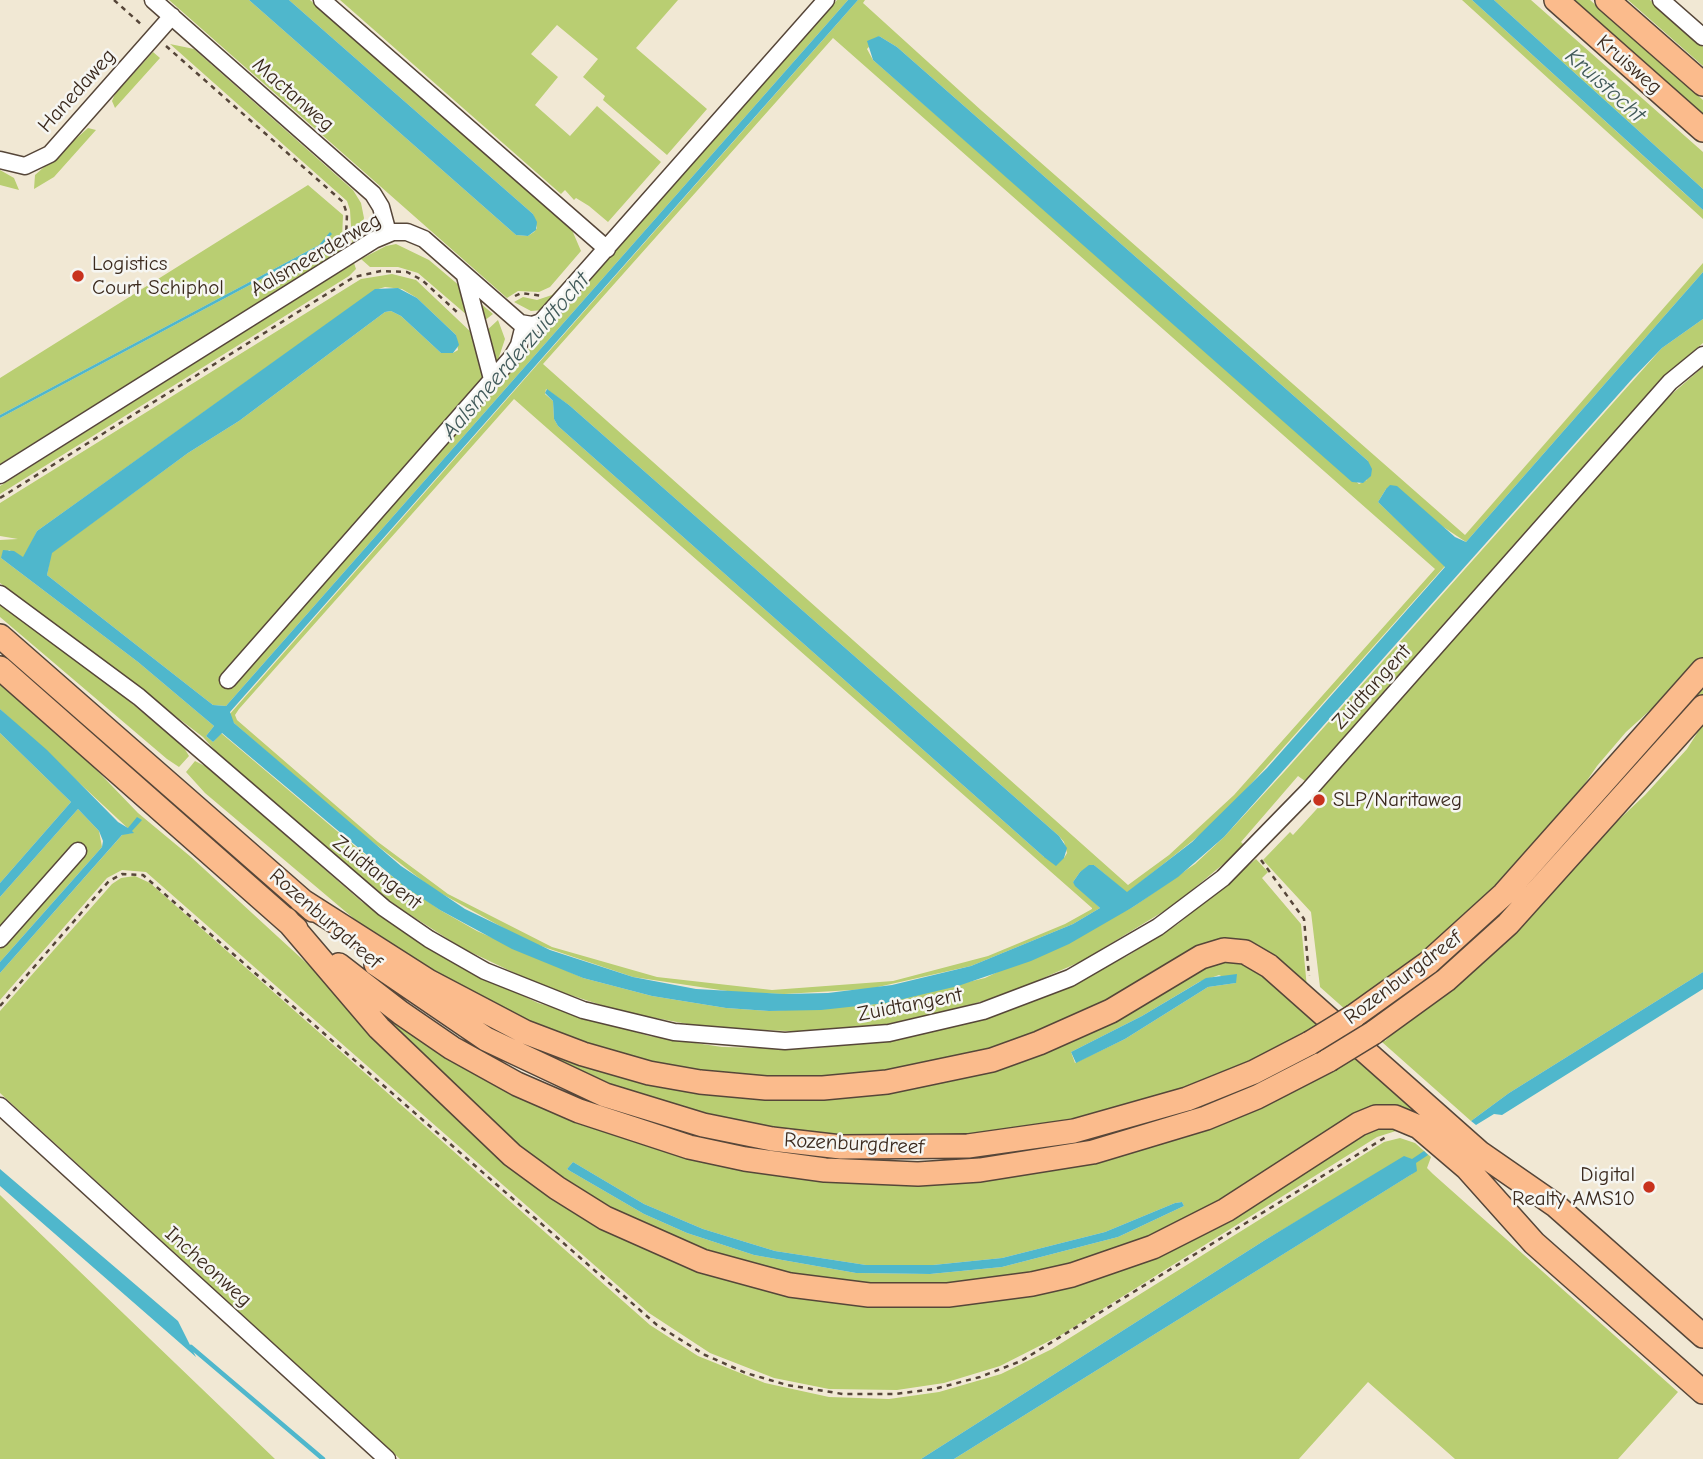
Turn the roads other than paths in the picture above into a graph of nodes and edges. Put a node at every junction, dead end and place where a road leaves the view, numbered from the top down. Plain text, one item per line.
1 (153, 0) edge
2 (322, 0) edge
3 (827, 0) edge
4 (1556, 0) edge
5 (1607, 0) edge
6 (1661, 0) edge
7 (172, 16) junction
8 (1703, 37) edge
9 (1703, 84) edge
10 (1703, 130) edge
11 (0, 160) edge
12 (388, 233) junction
13 (607, 249) junction
14 (465, 276) junction
15 (524, 325) junction
16 (1703, 355) edge
17 (492, 379) junction
18 (0, 475) edge
19 (0, 594) edge
20 (0, 636) edge
21 (0, 668) edge
22 (1703, 670) edge
23 (228, 680) dead end
24 (1703, 707) edge
25 (78, 851) dead end
26 (301, 900) junction
27 (286, 919) junction
28 (0, 939) edge
29 (0, 1106) edge
30 (1703, 1336) edge
31 (1703, 1392) edge
32 (387, 1459) edge

1 - 7 street, Mactanweg
2 - 13 street
3 - 13 street
4 - 10 highway, Kruisweg
5 - 9 highway, Kruisweg
6 - 8 street
7 - 11 street, Hanedaweg
7 - 12 street, Mactanweg
12 - 14 street, Aalsmeerderweg
12 - 18 street, Aalsmeerderweg
13 - 15 street
14 - 15 street, Aalsmeerderweg
14 - 17 street
15 - 17 street
16 - 19 street, Zuidtangent
17 - 23 street
20 - 26 highway, Rozenburgdreef
21 - 27 highway, Rozenburgdreef
22 - 26 highway, Rozenburgdreef, bridge
24 - 27 highway, Rozenburgdreef, bridge
25 - 28 street
26 - 30 highway
27 - 31 highway
29 - 32 street, Incheonweg

